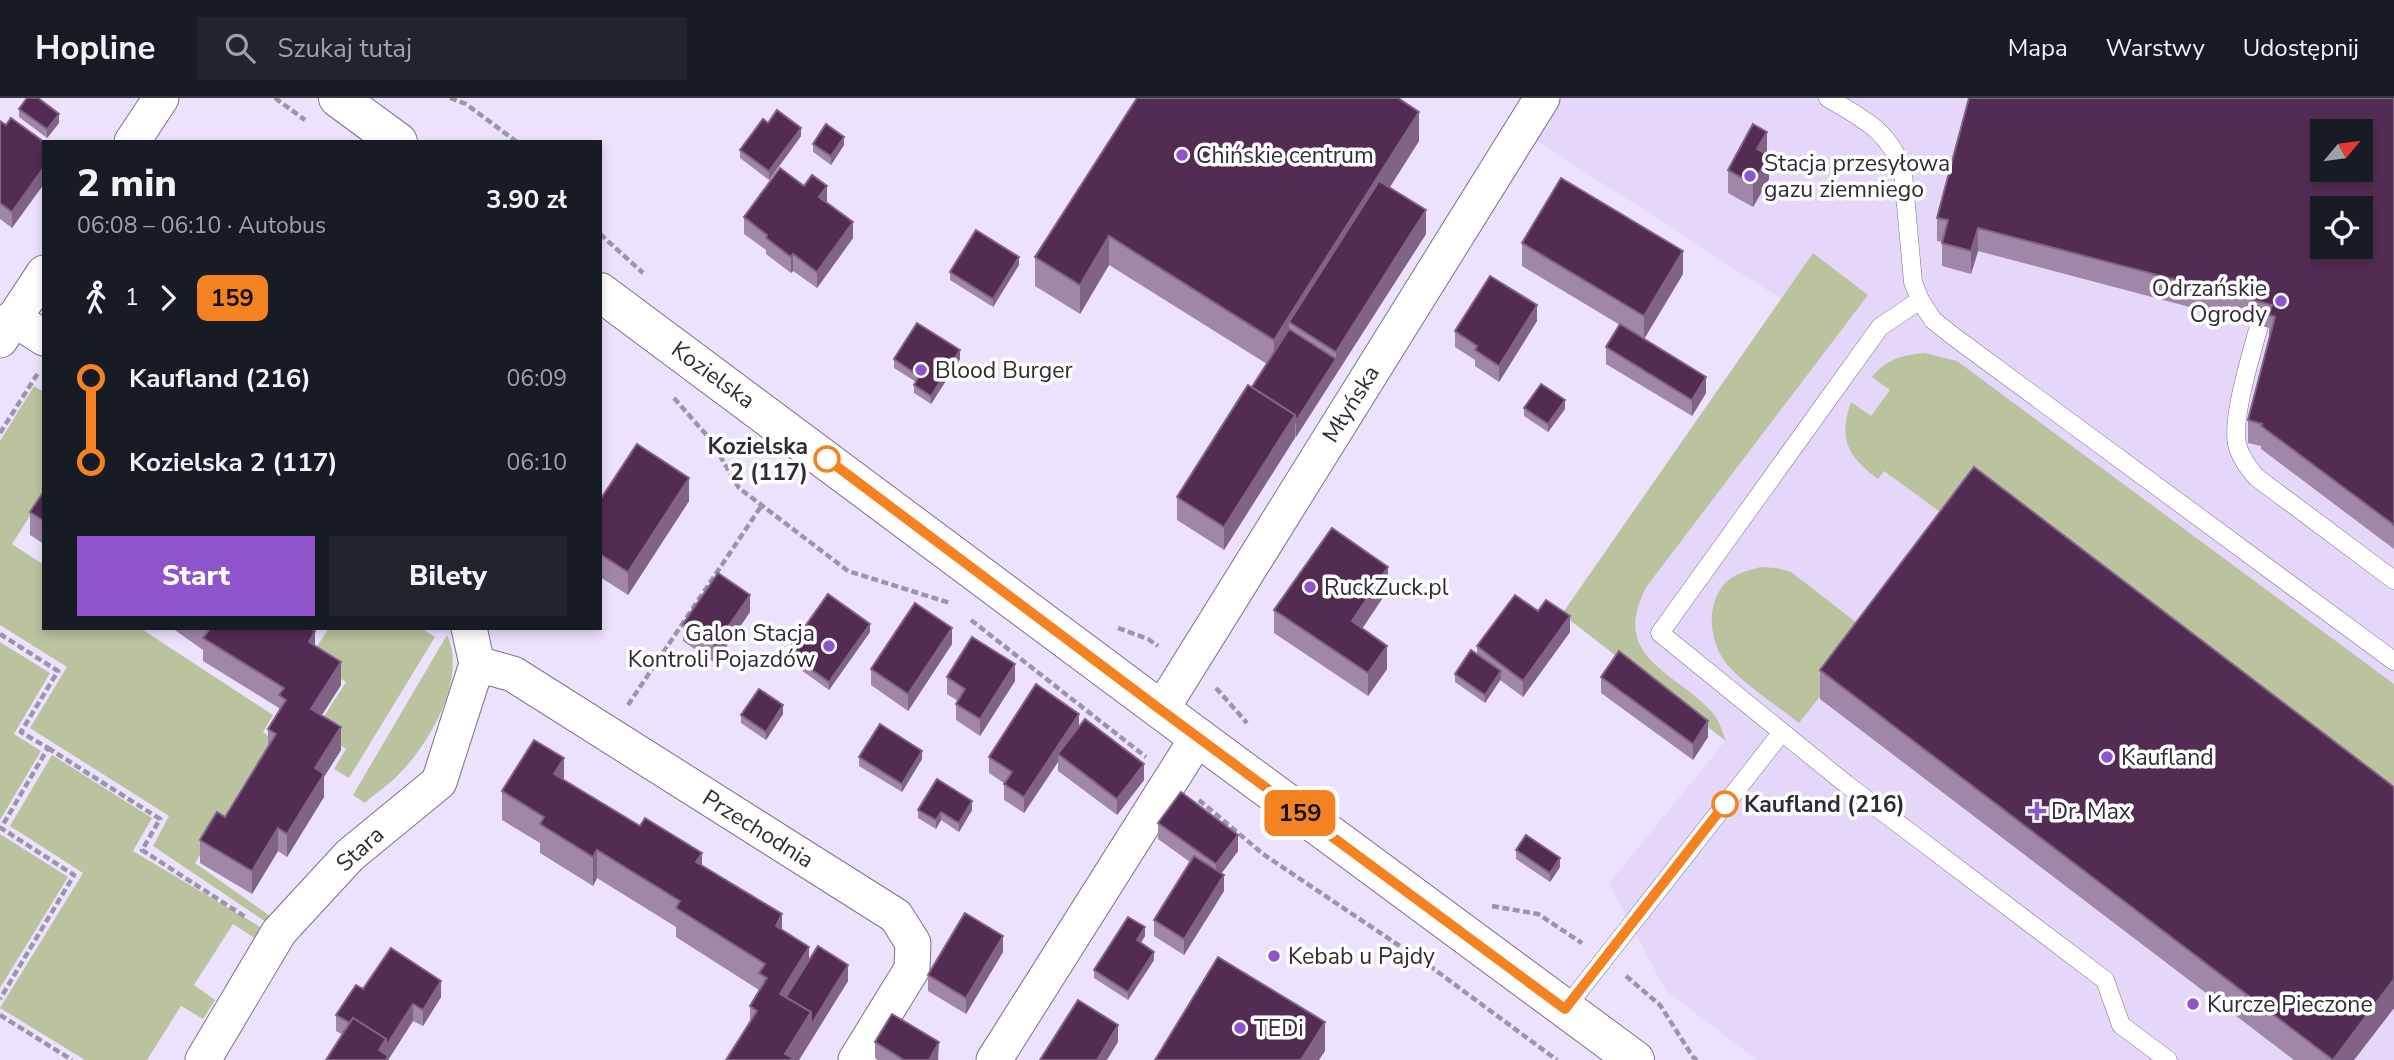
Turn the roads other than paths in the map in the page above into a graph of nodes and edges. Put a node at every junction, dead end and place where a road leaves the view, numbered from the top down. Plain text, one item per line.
1 (161, 98) edge
2 (338, 98) edge
3 (1542, 98) edge
4 (1828, 98) edge
5 (133, 140) edge
6 (395, 140) edge
7 (42, 276) edge
8 (602, 293) edge
9 (1920, 300) junction
10 (2263, 311) edge
11 (7, 329) edge
12 (42, 338) edge
13 (2394, 580) edge
14 (469, 630) edge
15 (2394, 661) edge
16 (477, 664) junction
17 (1161, 710) junction
18 (1782, 732) junction
19 (1198, 737) junction
20 (1565, 1009) junction
21 (203, 1060) edge
22 (856, 1060) edge
23 (994, 1060) edge
24 (1635, 1060) edge
25 (2168, 1060) edge

1 - 5 street
2 - 6 main road
3 - 17 street, Młyńska
4 - 9 lane
7 - 11 street
8 - 17 main road, Kozielska
9 - 15 lane
9 - 18 lane
10 - 13 lane
11 - 12 street
14 - 16 street
16 - 21 street, Stara
16 - 22 street, Przechodnia
17 - 19 main road, Kozielska
18 - 20 lane
18 - 25 lane
19 - 20 main road, Kozielska
19 - 23 street
20 - 24 main road, Kozielska

